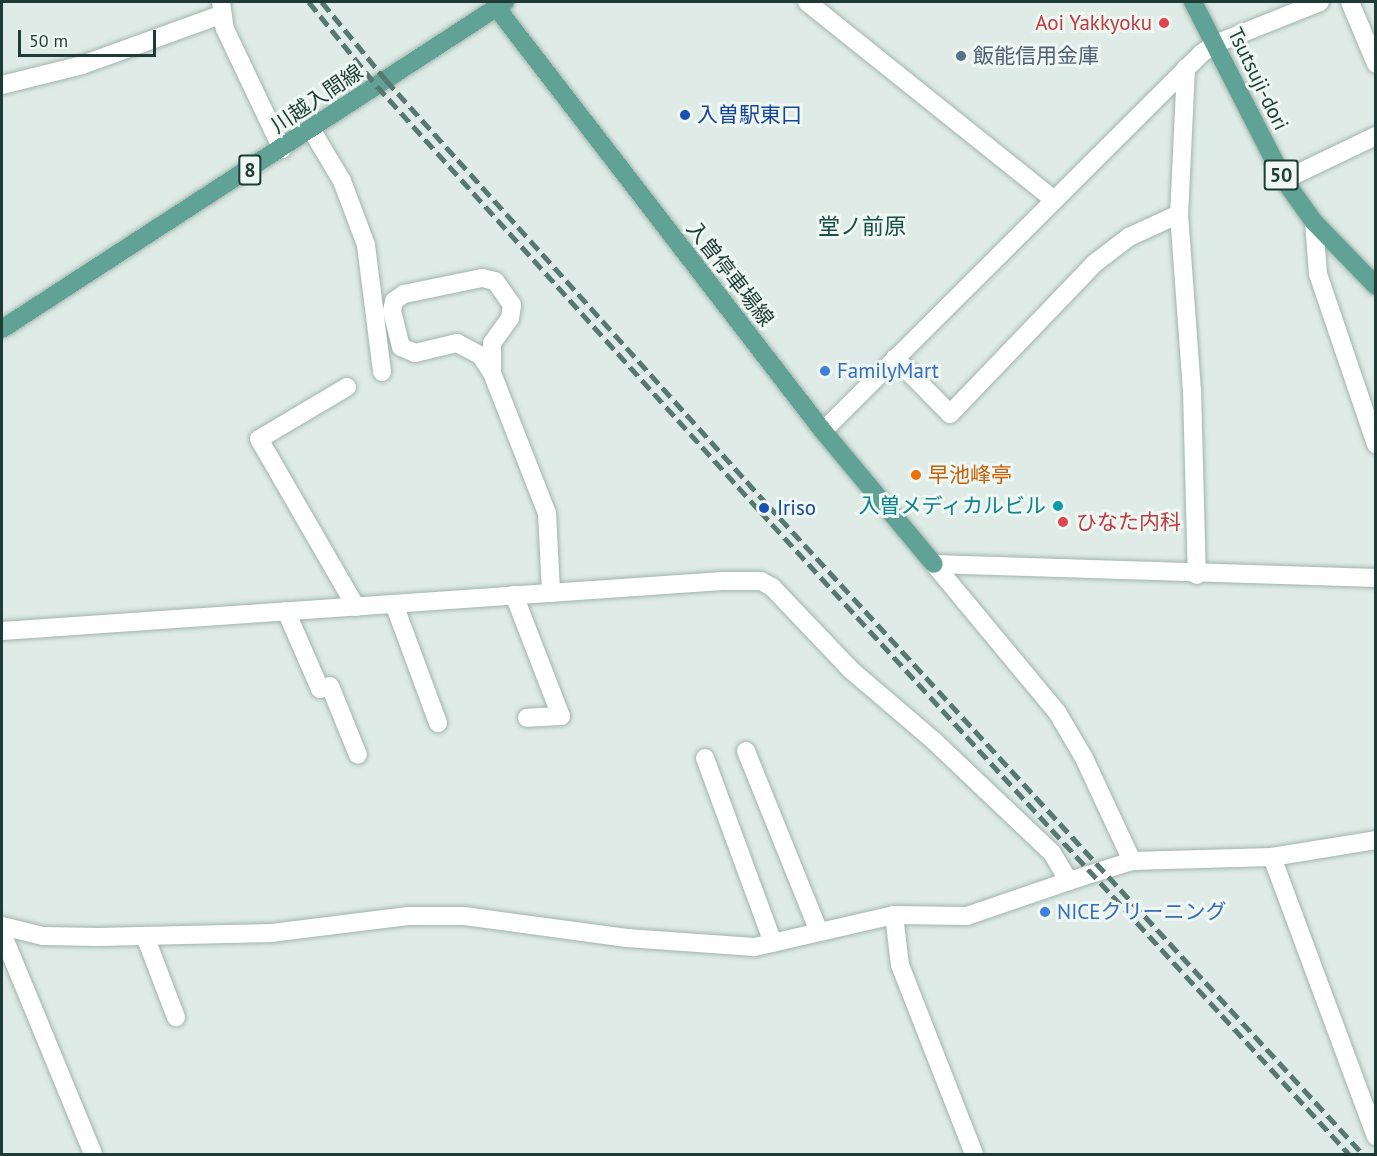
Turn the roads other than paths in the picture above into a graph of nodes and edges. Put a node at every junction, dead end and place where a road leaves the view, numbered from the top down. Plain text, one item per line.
1 (807, 2) edge
2 (1193, 2) edge
3 (1320, 2) edge
4 (1350, 2) edge
5 (497, 3) edge
6 (220, 8) edge
7 (1282, 8) edge
8 (1215, 44) junction
9 (1376, 64) edge
10 (1186, 68) junction
11 (2, 85) edge
12 (311, 129) junction
13 (1376, 136) edge
14 (282, 149) junction
15 (1284, 180) junction
16 (1054, 200) junction
17 (1179, 214) junction
18 (1314, 222) junction
19 (1376, 286) edge
20 (2, 329) edge
21 (503, 329) junction
22 (458, 343) junction
23 (896, 358) junction
24 (382, 372) dead end
25 (492, 373) junction
26 (347, 387) dead end
27 (823, 431) junction
28 (1376, 444) edge
29 (934, 564) junction
30 (1197, 575) junction
31 (1376, 578) edge
32 (551, 593) junction
33 (514, 595) junction
34 (394, 604) junction
35 (356, 607) junction
36 (286, 611) junction
37 (2, 631) edge
38 (527, 718) dead end
39 (438, 723) dead end
40 (746, 751) dead end
41 (358, 755) dead end
42 (705, 758) dead end
43 (1375, 841) edge
44 (1272, 857) junction
45 (1132, 861) junction
46 (1069, 881) junction
47 (894, 915) junction
48 (2, 926) edge
49 (819, 932) junction
50 (2, 933) edge
51 (145, 936) junction
52 (773, 943) junction
53 (176, 1017) dead end
54 (1376, 1136) edge
55 (93, 1155) edge
56 (974, 1155) edge

1 - 16 street
2 - 8 main road, Tsutsuji-dori / 50
3 - 7 street
4 - 9 street
5 - 12 main road, 川越入間線 / 8
5 - 27 main road, 入曽停車場線
6 - 11 street
6 - 14 street
7 - 8 street
8 - 10 street
8 - 15 main road, Tsutsuji-dori / 50
10 - 16 street
10 - 17 street
12 - 14 main road, 川越入間線 / 8
12 - 24 street
13 - 15 street
14 - 20 main road, 川越入間線 / 8
15 - 18 main road, Tsutsuji-dori / 50
16 - 23 street
17 - 23 street
17 - 30 street
18 - 19 main road, Tsutsuji-dori / 50
18 - 28 street
21 - 22 street
21 - 22 street
21 - 25 street
22 - 25 street
23 - 27 street
25 - 32 street
26 - 35 street
27 - 29 main road, 入曽停車場線
29 - 30 street
29 - 45 street
30 - 31 street
32 - 33 street
32 - 46 street
33 - 34 street
33 - 38 street
34 - 35 street
34 - 39 street
35 - 36 street
36 - 37 street
36 - 41 street
40 - 49 street
42 - 52 street
43 - 44 street
44 - 45 street
44 - 54 street
45 - 46 street
46 - 47 street
47 - 49 street
47 - 56 street
48 - 51 street
49 - 52 street
50 - 55 street
51 - 52 street
51 - 53 street

